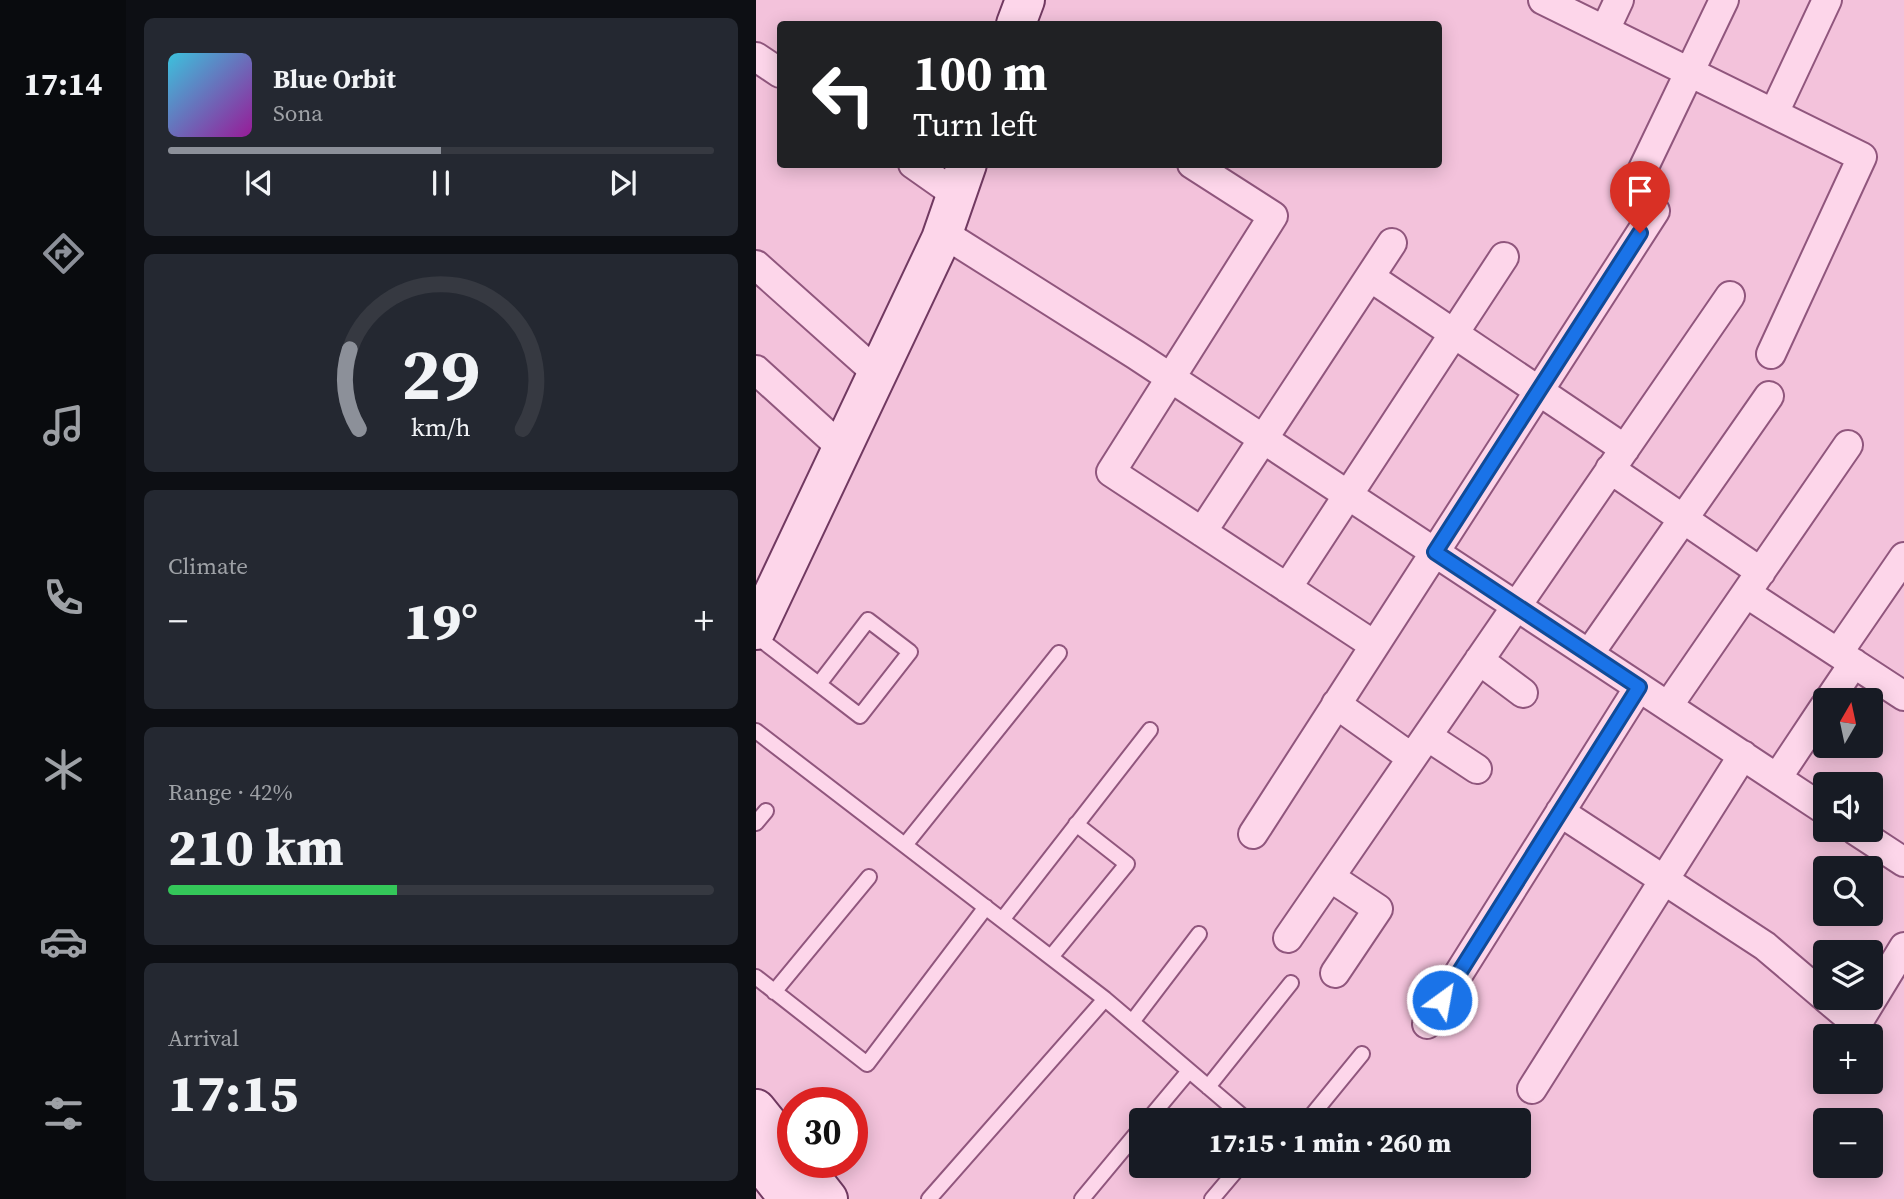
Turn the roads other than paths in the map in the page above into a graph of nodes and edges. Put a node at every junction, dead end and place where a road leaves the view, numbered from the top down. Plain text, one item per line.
1 (1024, 0) edge
2 (1544, 0) edge
3 (1619, 0) edge
4 (1724, 0) edge
5 (1827, 0) edge
6 (1017, 21) edge
7 (1605, 30) junction
8 (756, 57) edge
9 (777, 72) edge
10 (1691, 72) junction
11 (1774, 113) junction
12 (925, 168) edge
13 (1198, 168) edge
14 (962, 180) edge
15 (1631, 194) dead end
16 (1654, 211) dead end
17 (943, 233) junction
18 (1392, 243) dead end
19 (1504, 257) dead end
20 (756, 265) edge
21 (1370, 277) junction
22 (1730, 296) dead end
23 (1453, 334) junction
24 (1770, 354) dead end
25 (756, 370) edge
26 (878, 374) junction
27 (1171, 378) junction
28 (1538, 391) junction
29 (1769, 396) dead end
30 (1263, 439) junction
31 (1848, 444) dead end
32 (843, 449) junction
33 (1618, 459) junction
34 (1348, 494) junction
35 (1683, 519) junction
36 (1202, 532) junction
37 (1435, 552) junction
38 (1904, 557) edge
39 (1753, 583) junction
40 (1287, 588) junction
41 (1517, 606) junction
42 (756, 630) edge
43 (756, 636) edge
44 (1374, 645) junction
45 (1059, 653) dead end
46 (1589, 654) junction
47 (1846, 658) junction
48 (1479, 660) junction
49 (819, 684) junction
50 (1639, 687) junction
51 (1834, 688) edge
52 (1523, 693) dead end
53 (1904, 696) edge
54 (1336, 704) junction
55 (1668, 706) junction
56 (1813, 724) edge
57 (1150, 730) dead end
58 (756, 731) edge
59 (1419, 747) junction
60 (1742, 755) junction
61 (1477, 769) dead end
62 (1777, 778) junction
63 (1813, 802) edge
64 (766, 811) dead end
65 (1560, 812) junction
66 (756, 823) edge
67 (1076, 824) junction
68 (1253, 834) dead end
69 (1873, 842) edge
70 (905, 845) junction
71 (1904, 862) edge
72 (869, 877) dead end
73 (1330, 877) junction
74 (1664, 880) junction
75 (986, 907) junction
76 (1002, 919) junction
77 (1199, 934) dead end
78 (1288, 938) dead end
79 (1904, 947) edge
80 (1051, 957) junction
81 (1335, 973) dead end
82 (756, 977) edge
83 (1883, 981) edge
84 (1291, 983) dead end
85 (1813, 986) edge
86 (774, 992) junction
87 (1105, 999) junction
88 (1841, 1010) edge
89 (1866, 1010) edge
90 (1132, 1022) junction
91 (1427, 1024) dead end
92 (1362, 1054) dead end
93 (1189, 1070) junction
94 (1208, 1087) junction
95 (1532, 1088) dead end
96 (1158, 1108) edge
97 (1233, 1108) edge
98 (1318, 1108) edge
99 (756, 1109) edge
100 (777, 1135) edge
101 (1129, 1143) edge
102 (756, 1157) edge
103 (812, 1178) edge
104 (1230, 1178) edge
105 (789, 1199) edge
106 (828, 1199) edge
107 (929, 1199) edge
108 (1083, 1199) edge
109 (1212, 1199) edge

1 - 6 main road
2 - 7 street
3 - 7 street
4 - 10 street
5 - 11 street
7 - 10 street
8 - 9 street
10 - 11 street
10 - 15 street
11 - 24 street
12 - 14 street
13 - 27 street
14 - 17 main road
16 - 28 street
17 - 26 main road
17 - 27 street
18 - 21 street
19 - 23 street
20 - 26 street
21 - 23 street
21 - 30 street
22 - 33 street
23 - 28 street
23 - 34 street
25 - 32 street
26 - 32 main road
27 - 30 street
27 - 36 street
28 - 33 street
28 - 37 street
29 - 35 street
30 - 34 street
30 - 36 street
31 - 39 street
32 - 42 main road
33 - 35 street
33 - 41 street
34 - 37 street
34 - 40 street
35 - 39 street
35 - 46 street
36 - 40 street
37 - 41 street
37 - 44 street
38 - 47 street
39 - 47 street
39 - 55 street
40 - 44 street
41 - 46 street
41 - 48 street
43 - 49 lane
44 - 54 street
45 - 70 lane
46 - 50 street
47 - 51 street
47 - 53 street
48 - 52 street
48 - 59 street
49 - 49 lane
50 - 55 street
50 - 65 street
54 - 59 street
54 - 68 street
55 - 60 street
56 - 62 street
57 - 67 lane
58 - 70 lane
59 - 61 street
59 - 73 street
60 - 62 street
60 - 74 street
62 - 63 street
64 - 66 lane
65 - 74 street
65 - 91 street
67 - 76 lane
67 - 80 lane
69 - 71 street
70 - 75 lane
72 - 86 lane
73 - 78 street
73 - 81 street
74 - 85 street
74 - 95 street
75 - 76 lane
75 - 86 lane
76 - 80 lane
77 - 90 lane
79 - 83 street
80 - 87 lane
82 - 86 lane
84 - 94 lane
87 - 90 lane
87 - 107 lane
88 - 89 street
90 - 93 lane
92 - 98 lane
93 - 94 lane
93 - 96 lane
94 - 97 lane
99 - 100 main road
101 - 108 lane
102 - 105 main road
103 - 106 main road
104 - 109 lane

